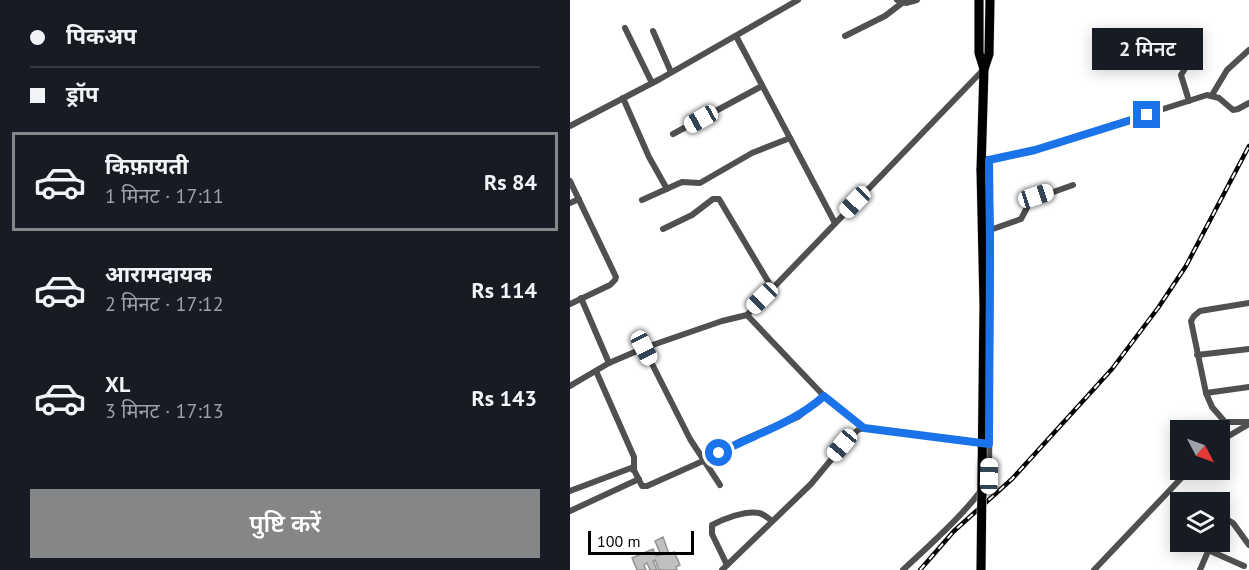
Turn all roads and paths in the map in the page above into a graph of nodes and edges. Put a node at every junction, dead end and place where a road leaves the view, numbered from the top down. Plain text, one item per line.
1 (798, 0) edge
2 (917, 0) edge
3 (979, 0) edge
4 (990, 0) edge
5 (900, 2) edge
6 (625, 28) dead end
7 (653, 31) dead end
8 (736, 36) junction
9 (845, 36) dead end
10 (1249, 50) edge
11 (1199, 61) dead end
12 (984, 69) junction
13 (671, 72) junction
14 (652, 83) junction
15 (762, 86) junction
16 (1212, 95) junction
17 (623, 98) junction
18 (1190, 100) junction
19 (1249, 103) edge
20 (570, 126) edge
21 (673, 134) dead end
22 (790, 138) junction
23 (985, 159) junction
24 (570, 181) edge
25 (1073, 185) dead end
26 (667, 189) junction
27 (579, 199) junction
28 (642, 200) dead end
29 (570, 203) edge
30 (835, 223) junction
31 (663, 229) dead end
32 (990, 230) junction
33 (772, 288) junction
34 (581, 298) junction
35 (1249, 303) edge
36 (570, 304) edge
37 (747, 315) junction
38 (644, 348) junction
39 (1249, 348) edge
40 (1197, 355) junction
41 (609, 363) junction
42 (596, 371) junction
43 (570, 386) edge
44 (1249, 387) edge
45 (1206, 393) junction
46 (824, 396) junction
47 (1249, 423) edge
48 (864, 428) junction
49 (1230, 435) edge
50 (989, 444) junction
51 (703, 461) junction
52 (634, 470) junction
53 (639, 479) junction
54 (1180, 480) edge
55 (720, 485) dead end
56 (570, 491) edge
57 (570, 511) edge
58 (772, 521) junction
59 (1230, 521) edge
60 (1249, 545) edge
61 (1207, 552) edge
62 (1212, 552) edge
63 (727, 565) junction
64 (1244, 566) dead end
65 (722, 570) edge
66 (903, 570) edge
67 (981, 570) edge
68 (1094, 570) edge
69 (1200, 570) edge

1 - 8 street
2 - 5 street
3 - 12 main road
4 - 12 main road
5 - 9 street
6 - 14 street
7 - 13 street
8 - 13 street
8 - 15 street
10 - 16 street
11 - 18 street
12 - 23 main road
12 - 30 street
13 - 14 street
14 - 17 street
15 - 21 street
15 - 22 street
16 - 18 street
16 - 19 street
17 - 20 street
17 - 26 street
18 - 23 street
22 - 26 street
22 - 30 street
23 - 32 street
23 - 67 main road, bridge
24 - 27 street
25 - 32 street
26 - 28 street
27 - 29 street
27 - 34 street
30 - 33 street
31 - 33 street
32 - 50 street
33 - 37 street
34 - 36 street
34 - 41 street
35 - 40 street
37 - 38 street
37 - 46 street
38 - 41 street
38 - 51 street
39 - 40 street
40 - 45 street
41 - 42 street
42 - 43 street
42 - 52 street
44 - 45 street
45 - 47 street
46 - 48 street
46 - 51 street
47 - 49 street
48 - 50 street
48 - 58 street
50 - 66 street
51 - 53 street
51 - 55 street
52 - 53 street
52 - 56 street
53 - 57 street
54 - 68 street
58 - 63 street
58 - 63 street
59 - 60 street
61 - 69 street
62 - 64 street
63 - 65 street

